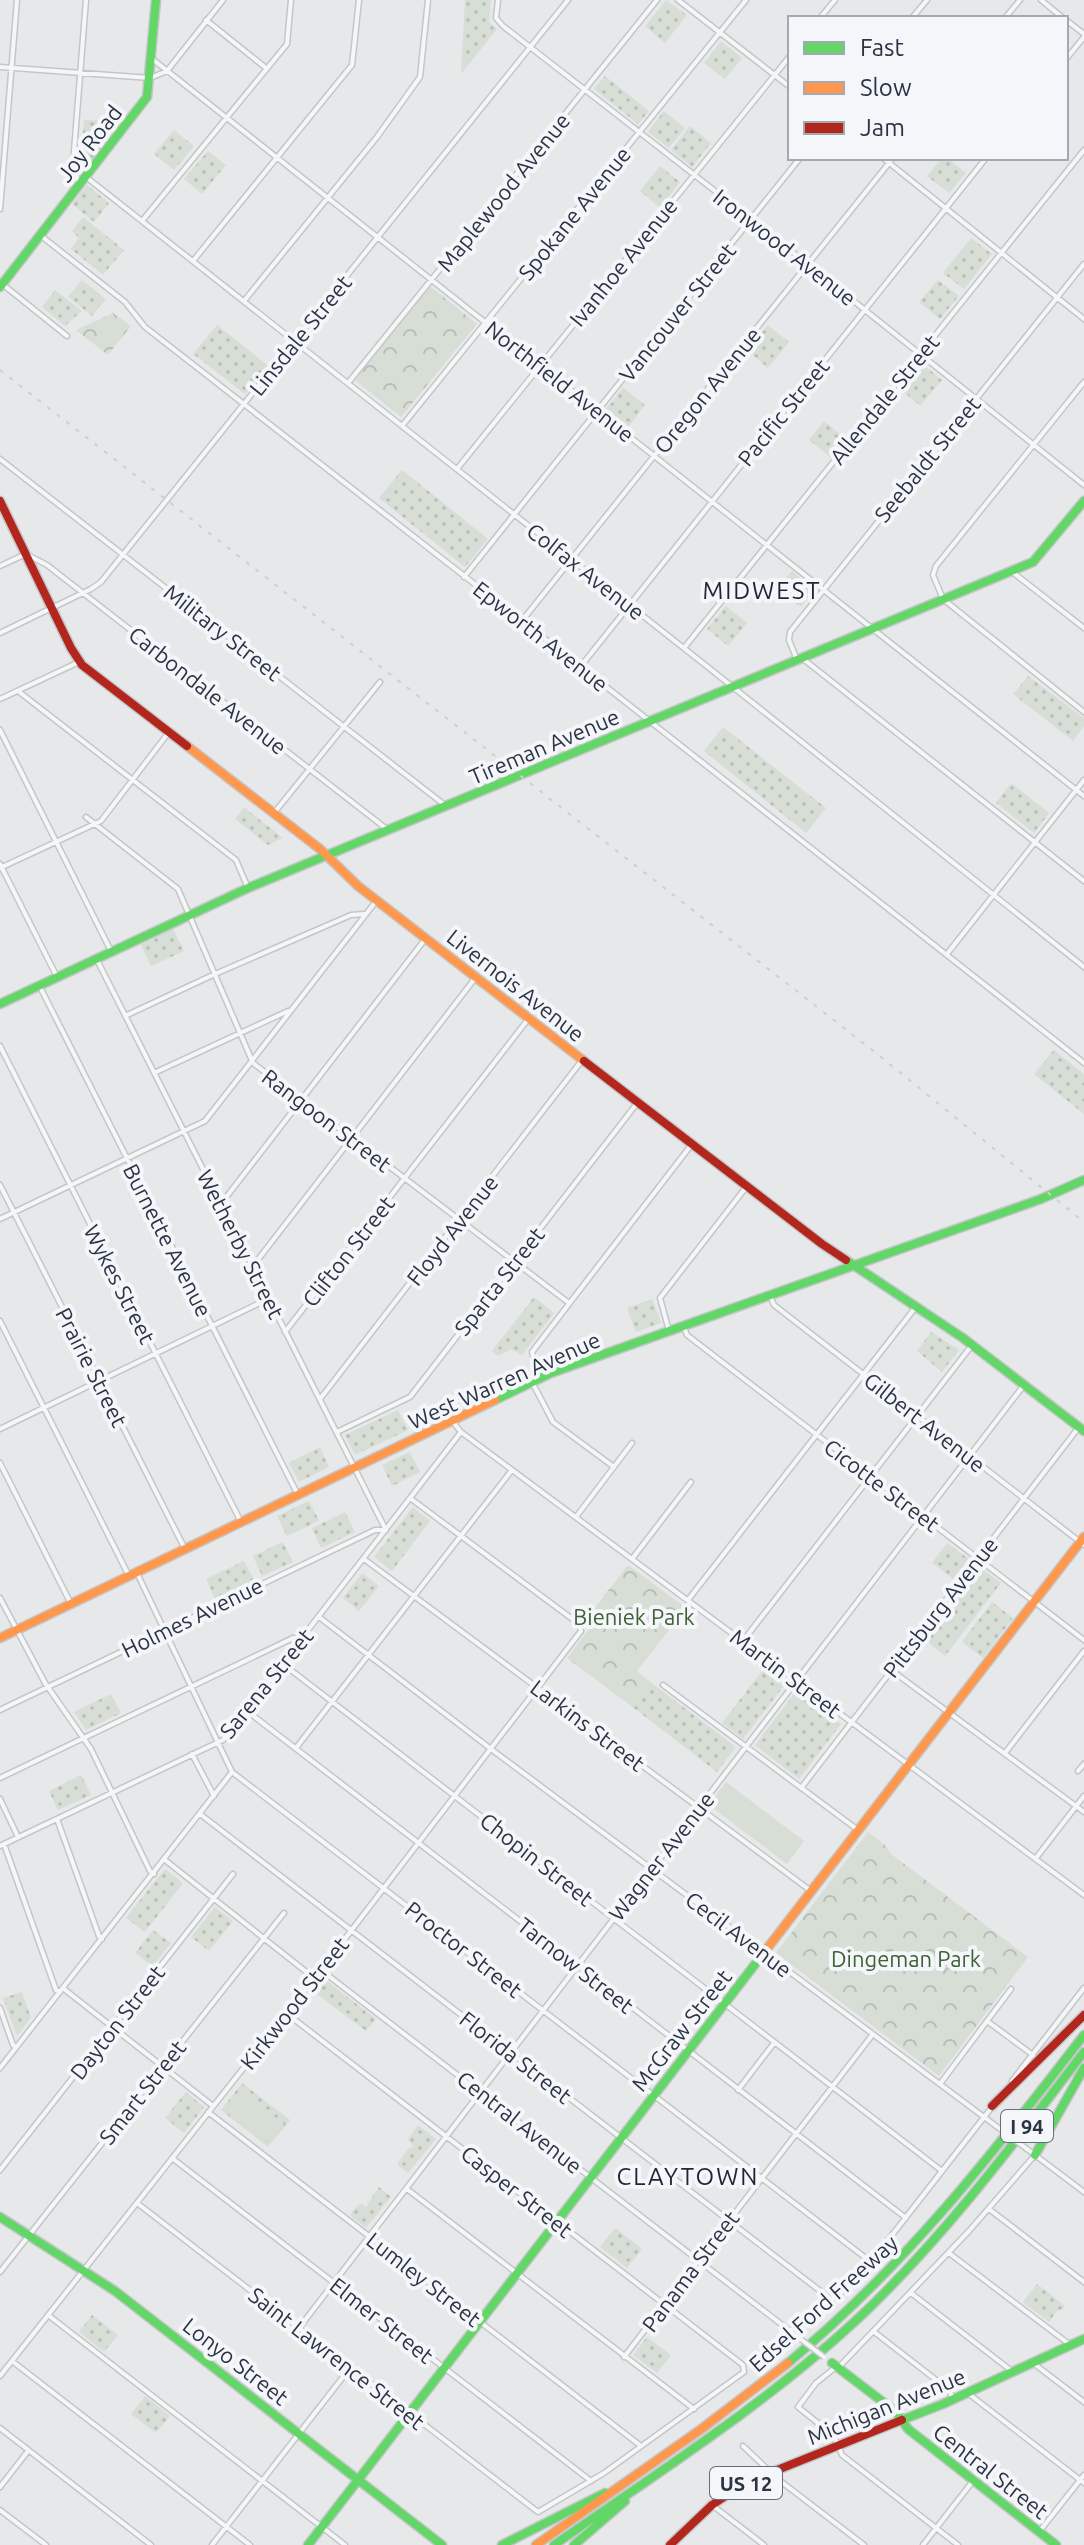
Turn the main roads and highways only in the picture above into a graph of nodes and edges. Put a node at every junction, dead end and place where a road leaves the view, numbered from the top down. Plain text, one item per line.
1 (156, 0) edge
2 (1, 285) edge
3 (0, 501) edge
4 (1084, 501) edge
5 (327, 855) junction
6 (1, 1001) edge
7 (1084, 1180) edge
8 (853, 1266) junction
9 (1082, 1429) edge
10 (1083, 1541) edge
11 (0, 1638) edge
12 (1084, 2015) edge
13 (1084, 2035) edge
14 (1084, 2052) edge
15 (1084, 2068) edge
16 (992, 2106) road end
17 (1031, 2152) road end
18 (0, 2217) edge
19 (1084, 2339) edge
20 (835, 2366) road end
21 (902, 2421) junction
22 (652, 2476) junction
23 (359, 2479) junction
24 (617, 2488) junction
25 (308, 2545) edge
26 (442, 2545) edge
27 (502, 2545) edge
28 (536, 2545) edge
29 (554, 2545) edge
30 (574, 2545) edge
31 (670, 2545) edge
32 (1056, 2545) edge

1 - 2 main road, Joy Road
3 - 5 main road, Livernois Avenue
4 - 5 main road, Tireman Avenue
5 - 6 main road, Tireman Avenue
5 - 8 main road, Livernois Avenue
7 - 8 main road, West Warren Avenue
8 - 9 main road, Livernois Avenue
8 - 11 main road, West Warren Avenue
10 - 23 main road, McGraw Street
12 - 16 main road
13 - 24 main road, Edsel Ford Freeway / I 94
14 - 22 main road, Edsel Ford Freeway / I 94
15 - 17 main road
18 - 23 main road, Lonyo Street
19 - 21 main road, Michigan Avenue / US 12
20 - 21 main road, Central Street
21 - 31 main road, Michigan Avenue / US 12
21 - 32 main road, Central Street
22 - 29 main road, Edsel Ford Freeway / I 94
22 - 30 main road
23 - 25 main road, McGraw Street
23 - 26 main road, Lonyo Street
24 - 27 main road
24 - 28 main road, Edsel Ford Freeway / I 94

